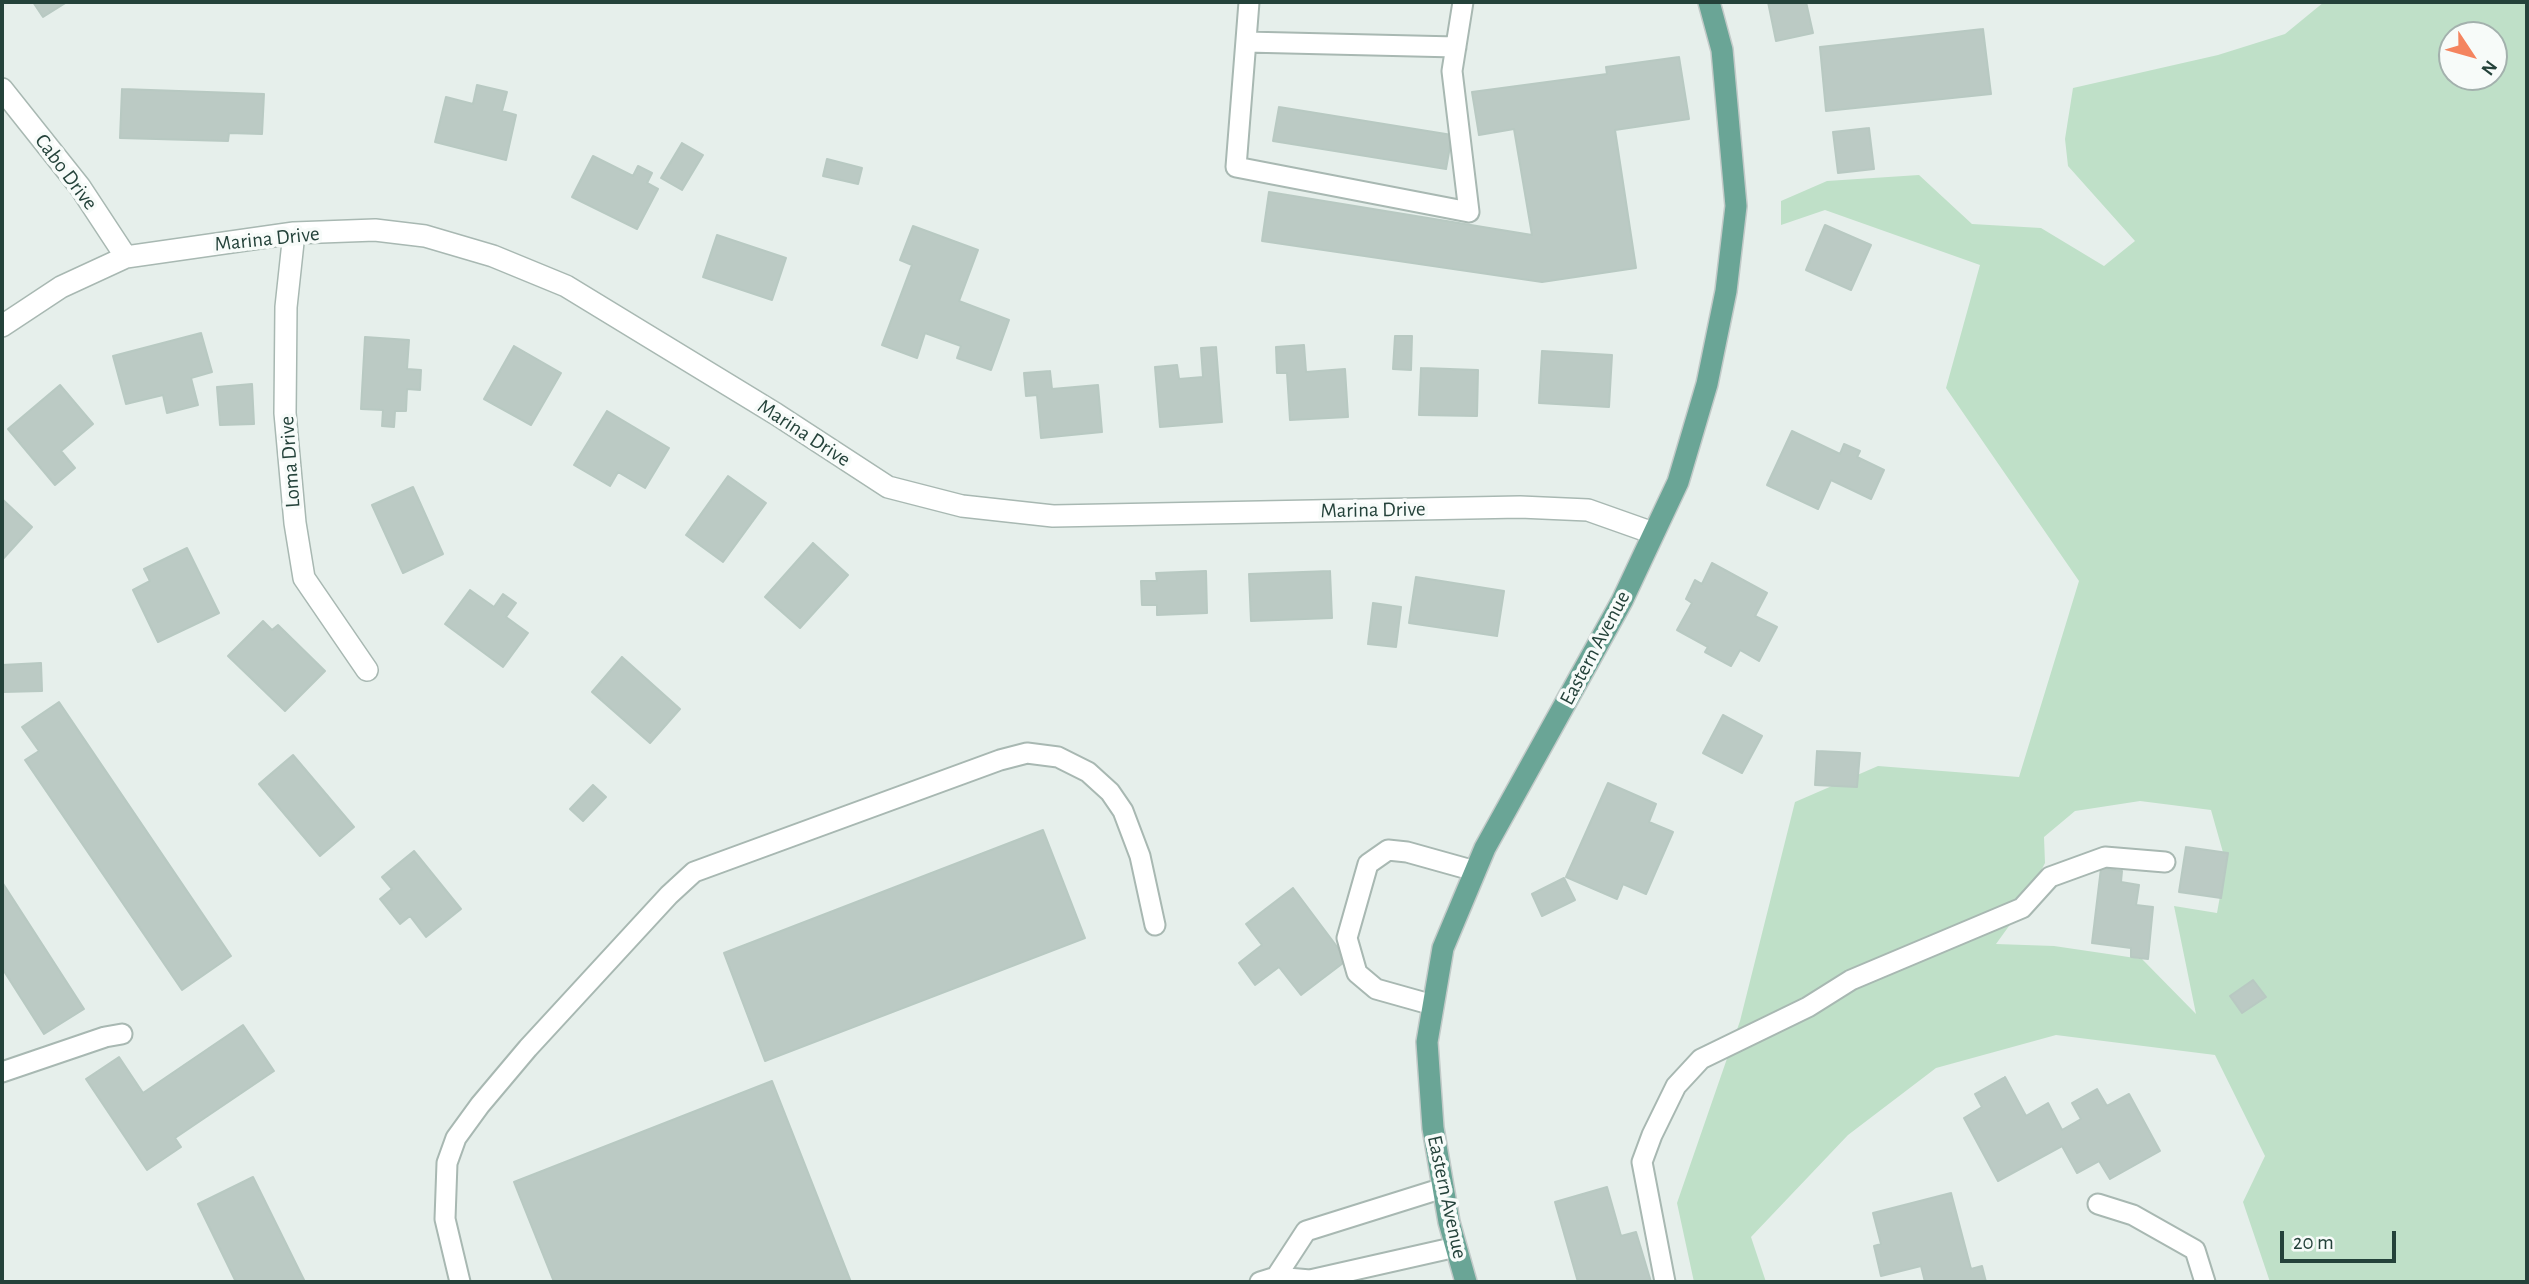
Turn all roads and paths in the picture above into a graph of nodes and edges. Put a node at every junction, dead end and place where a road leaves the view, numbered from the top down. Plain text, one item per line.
1 (1249, 2) edge
2 (1463, 2) edge
3 (1709, 2) edge
4 (1246, 42) junction
5 (1456, 47) junction
6 (2, 89) edge
7 (294, 233) junction
8 (127, 257) junction
9 (2, 326) edge
10 (1653, 533) junction
11 (367, 670) dead end
12 (2165, 862) dead end
13 (1475, 872) junction
14 (1155, 925) dead end
15 (1433, 1006) junction
16 (122, 1034) dead end
17 (2, 1072) edge
18 (1443, 1188) junction
19 (2098, 1204) dead end
20 (1456, 1247) junction
21 (1268, 1280) edge
22 (460, 1282) edge
23 (1466, 1282) edge
24 (1665, 1282) edge
25 (2205, 1282) edge

1 - 4 lane
2 - 5 lane
3 - 10 main road, Eastern Avenue
4 - 5 lane
4 - 5 lane
6 - 8 street, Cabo Drive
7 - 8 street, Marina Drive
7 - 10 street, Marina Drive
7 - 11 street, Loma Drive
8 - 9 street, Marina Drive
10 - 13 main road, Eastern Avenue
12 - 24 lane
13 - 15 main road, Eastern Avenue
13 - 15 lane
14 - 22 lane
15 - 18 main road, Eastern Avenue
16 - 17 lane
18 - 20 main road, Eastern Avenue
18 - 21 lane
19 - 25 lane
20 - 21 lane
20 - 23 main road, Eastern Avenue

